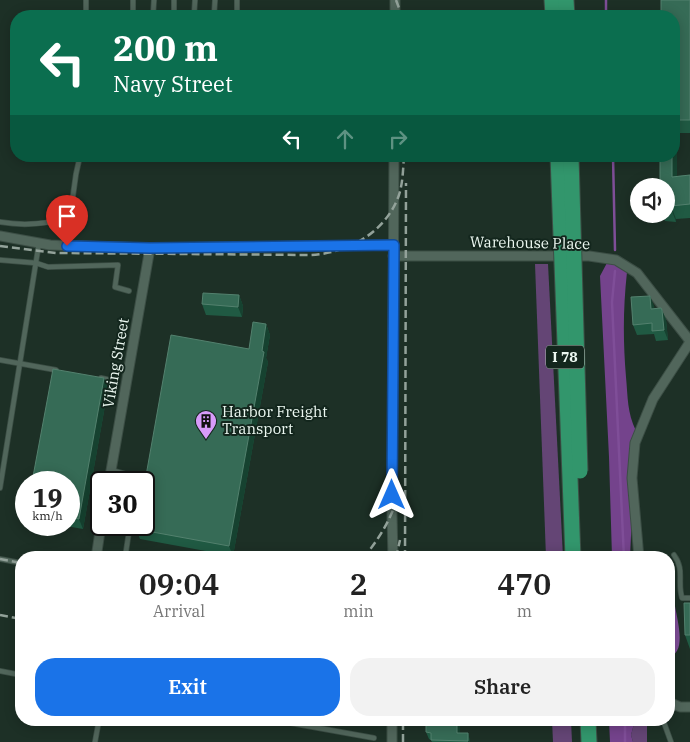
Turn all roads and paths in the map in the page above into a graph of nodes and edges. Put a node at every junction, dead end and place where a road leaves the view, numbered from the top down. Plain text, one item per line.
1 (79, 162) edge
2 (394, 162) edge
3 (558, 162) edge
4 (571, 162) edge
5 (0, 222) edge
6 (0, 236) edge
7 (39, 243) junction
8 (394, 245) junction
9 (150, 248) junction
10 (393, 256) junction
11 (0, 260) edge
12 (36, 263) junction
13 (129, 291) dead end
14 (690, 342) edge
15 (0, 360) edge
16 (20, 364) junction
17 (58, 370) edge
18 (95, 377) edge
19 (114, 381) dead end
20 (111, 470) joint
21 (114, 471) edge
22 (0, 488) edge
23 (100, 536) edge
24 (128, 536) edge
25 (97, 551) edge
26 (126, 551) edge
27 (393, 551) edge
28 (573, 551) edge
29 (582, 551) edge
30 (638, 551) edge
31 (675, 556) edge
32 (0, 559) edge
33 (15, 562) edge
34 (690, 598) edge
35 (0, 671) edge
36 (15, 673) edge
37 (675, 705) edge
38 (690, 707) edge
39 (98, 726) edge
40 (307, 726) edge
41 (392, 726) edge
42 (579, 726) edge
43 (588, 726) edge
44 (665, 726) edge
45 (374, 738) dead end
46 (95, 742) edge
47 (392, 742) edge
48 (580, 742) edge
49 (589, 742) edge
50 (671, 742) edge

1 - 5 lane
2 - 8 street
3 - 28 highway, I 78, bridge
4 - 29 highway, I 78, bridge
6 - 7 street
7 - 9 street
7 - 12 lane
8 - 9 street
8 - 10 street
9 - 20 street, Viking Street
10 - 14 street, Warehouse Place
10 - 27 street
11 - 12 lane
12 - 13 lane
12 - 16 lane
14 - 30 street
15 - 16 lane
16 - 17 lane
16 - 22 lane
18 - 19 lane
20 - 21 lane
23 - 25 street
24 - 26 lane
31 - 34 lane
32 - 33 lane
35 - 36 lane
37 - 38 street
39 - 46 lane
40 - 45 lane
41 - 47 street
42 - 48 highway
43 - 49 highway
44 - 50 lane

